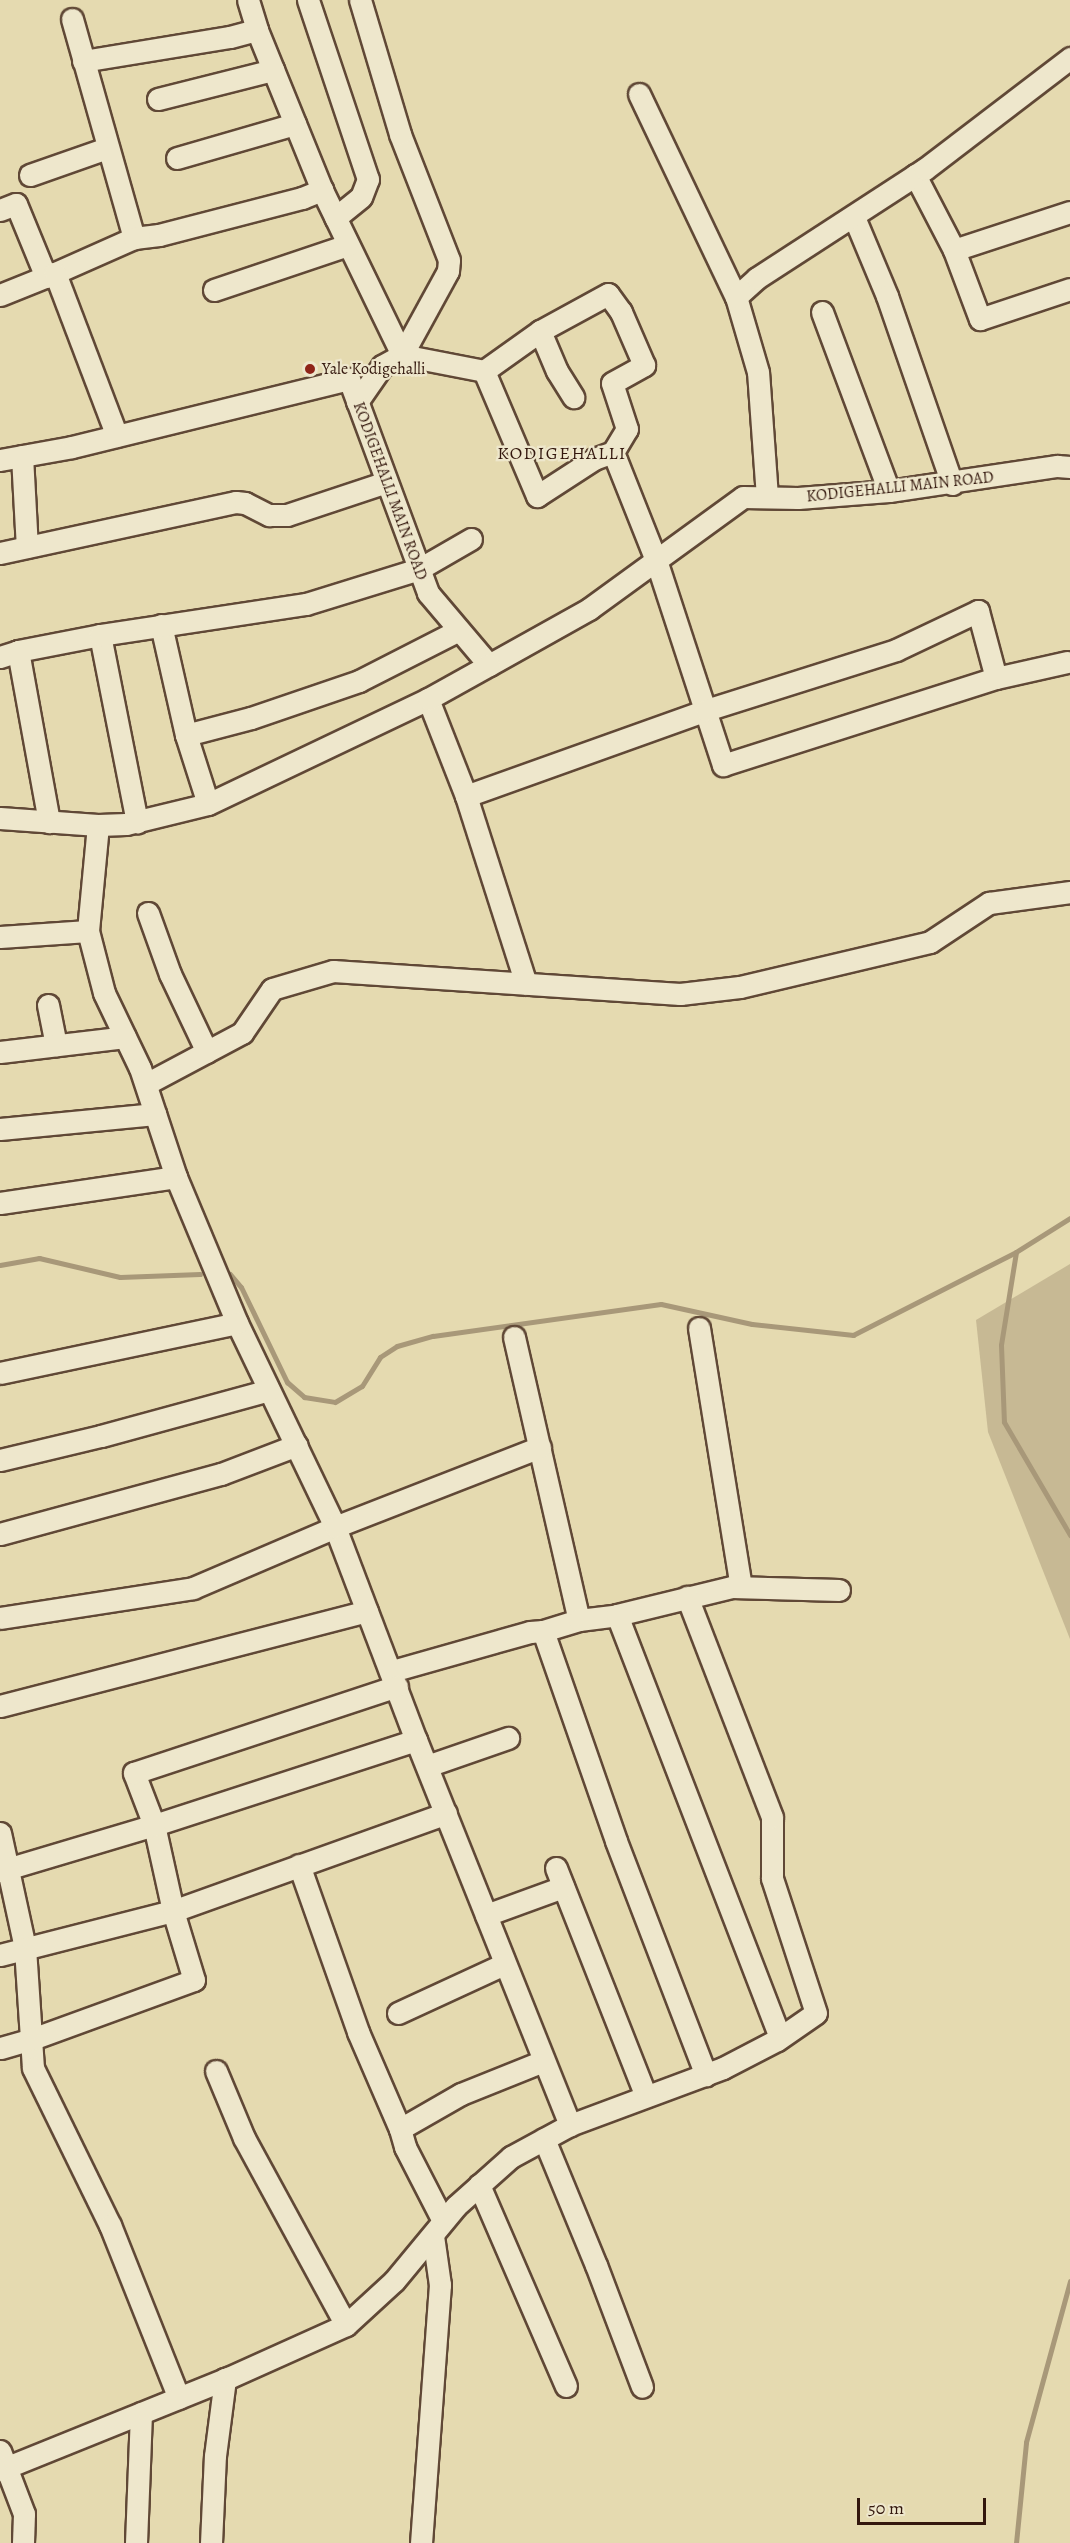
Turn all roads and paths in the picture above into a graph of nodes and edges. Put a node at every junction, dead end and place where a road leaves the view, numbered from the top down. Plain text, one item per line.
1 (248, 0) edge
2 (308, 0) edge
3 (360, 0) edge
4 (72, 19) dead end
5 (257, 30) junction
6 (1070, 58) edge
7 (84, 61) junction
8 (273, 70) junction
9 (639, 94) dead end
10 (158, 99) dead end
11 (295, 124) junction
12 (107, 148) junction
13 (177, 158) dead end
14 (30, 175) dead end
15 (915, 175) junction
16 (321, 190) junction
17 (0, 210) edge
18 (1070, 212) edge
19 (854, 217) junction
20 (335, 218) junction
21 (134, 237) junction
22 (348, 245) junction
23 (954, 250) junction
24 (51, 275) junction
25 (1070, 289) edge
26 (214, 290) dead end
27 (0, 295) edge
28 (736, 297) junction
29 (822, 312) dead end
30 (540, 331) junction
31 (402, 355) junction
32 (484, 370) junction
33 (573, 397) dead end
34 (357, 402) junction
35 (117, 436) junction
36 (613, 452) junction
37 (22, 456) junction
38 (0, 460) edge
39 (1070, 467) edge
40 (386, 482) junction
41 (952, 484) junction
42 (889, 491) junction
43 (767, 498) junction
44 (471, 539) dead end
45 (27, 547) junction
46 (0, 553) edge
47 (656, 560) junction
48 (419, 569) junction
49 (161, 625) junction
50 (459, 630) junction
51 (100, 635) junction
52 (9, 654) edge
53 (1067, 662) dead end
54 (489, 665) junction
55 (996, 678) junction
56 (428, 699) junction
57 (706, 710) junction
58 (186, 735) junction
59 (466, 796) junction
60 (208, 804) junction
61 (0, 818) edge
62 (49, 822) junction
63 (137, 822) junction
64 (98, 825) junction
65 (1070, 892) edge
66 (148, 913) dead end
67 (88, 931) junction
68 (0, 938) edge
69 (526, 984) junction
70 (48, 1005) dead end
71 (126, 1037) junction
72 (56, 1045) junction
73 (0, 1052) edge
74 (207, 1052) junction
75 (146, 1084) junction
76 (155, 1114) junction
77 (0, 1129) edge
78 (176, 1177) junction
79 (0, 1203) edge
80 (237, 1323) junction
81 (699, 1328) dead end
82 (514, 1337) dead end
83 (0, 1373) edge
84 (269, 1390) junction
85 (297, 1445) junction
86 (540, 1447) junction
87 (0, 1460) edge
88 (335, 1527) junction
89 (0, 1534) edge
90 (741, 1586) junction
91 (839, 1590) dead end
92 (687, 1597) junction
93 (367, 1611) junction
94 (617, 1616) junction
95 (0, 1617) edge
96 (579, 1620) junction
97 (543, 1631) junction
98 (394, 1678) junction
99 (0, 1706) edge
100 (508, 1738) dead end
101 (416, 1740) junction
102 (427, 1766) junction
103 (446, 1813) junction
104 (154, 1825) junction
105 (0, 1833) edge
106 (299, 1865) junction
107 (5, 1870) edge
108 (173, 1911) junction
109 (486, 1916) junction
110 (26, 1948) junction
111 (0, 1955) edge
112 (504, 1964) junction
113 (398, 2013) dead end
114 (780, 2037) junction
115 (32, 2039) junction
116 (0, 2048) edge
117 (543, 2061) junction
118 (216, 2071) dead end
119 (714, 2072) junction
120 (646, 2096) junction
121 (570, 2125) junction
122 (400, 2129) junction
123 (544, 2139) junction
124 (479, 2185) junction
125 (438, 2228) junction
126 (346, 2325) junction
127 (225, 2379) junction
128 (566, 2386) dead end
129 (642, 2387) dead end
130 (179, 2398) junction
131 (141, 2413) junction
132 (2, 2463) edge
133 (23, 2543) edge
134 (136, 2543) edge
135 (211, 2543) edge
136 (421, 2543) edge

1 - 5 street
2 - 20 street
3 - 31 street
4 - 7 street
5 - 7 street
5 - 8 street
6 - 15 street
7 - 12 street
8 - 10 street
8 - 11 street
9 - 28 street
11 - 13 street
11 - 16 street
12 - 14 street
12 - 21 street
15 - 19 street
15 - 23 street
16 - 20 street
16 - 21 street
17 - 24 street
18 - 23 street
19 - 28 street
19 - 41 street
20 - 22 street
21 - 24 street
22 - 26 street
22 - 31 street
23 - 25 street
24 - 27 street
24 - 35 street
28 - 43 street
29 - 42 street
30 - 32 street
30 - 33 street
30 - 36 street
31 - 32 street
31 - 34 street
32 - 36 street
34 - 35 street, KODIGEHALLI MAIN ROAD
34 - 40 street, KODIGEHALLI MAIN ROAD
35 - 37 street, KODIGEHALLI MAIN ROAD
36 - 47 street
37 - 38 street, KODIGEHALLI MAIN ROAD
37 - 45 street
39 - 41 street, KODIGEHALLI MAIN ROAD
40 - 45 street
40 - 48 street, KODIGEHALLI MAIN ROAD
41 - 42 street, KODIGEHALLI MAIN ROAD
42 - 43 street, KODIGEHALLI MAIN ROAD
43 - 47 street, KODIGEHALLI MAIN ROAD
44 - 48 street
45 - 46 street
47 - 54 street, KODIGEHALLI MAIN ROAD
47 - 57 street
48 - 49 street
48 - 50 street, KODIGEHALLI MAIN ROAD
49 - 51 street
49 - 58 street
50 - 54 street, KODIGEHALLI MAIN ROAD
50 - 58 street
51 - 52 street
51 - 63 street
52 - 62 street
53 - 55 street
54 - 56 street
55 - 57 street
55 - 57 street
56 - 59 street
56 - 60 street
57 - 59 street
58 - 60 street
59 - 69 street
60 - 63 street
61 - 62 street
62 - 64 street
63 - 64 street
64 - 67 street
65 - 69 street
66 - 74 street
67 - 68 street
67 - 71 street
69 - 74 street
70 - 72 street
71 - 72 street
71 - 75 street
72 - 73 street
74 - 75 street
75 - 76 street
76 - 77 street
76 - 78 street
78 - 79 street
78 - 80 street
80 - 83 street
80 - 84 street
81 - 90 street
82 - 86 street
84 - 85 street
84 - 87 street
85 - 88 street
85 - 89 street
86 - 88 street
86 - 96 street
88 - 93 street
88 - 95 street
90 - 91 street
90 - 92 street
92 - 94 street
92 - 114 street
93 - 98 street
93 - 99 street
94 - 96 street
94 - 114 street
96 - 97 street
97 - 98 street
97 - 119 street
98 - 101 street
98 - 104 street
100 - 102 street
101 - 102 street
101 - 104 street
102 - 103 street
103 - 106 street
103 - 109 street
104 - 107 street
104 - 108 street
105 - 107 street
106 - 108 street
106 - 122 street
107 - 110 street
108 - 110 street
108 - 115 street
109 - 112 street
109 - 120 street
110 - 111 street
110 - 115 street
112 - 113 street
112 - 117 street
114 - 119 street
115 - 116 street
115 - 130 street
117 - 121 street
117 - 122 street
118 - 126 street
119 - 120 street
120 - 121 street
121 - 123 street
122 - 125 street
123 - 124 street
123 - 129 street
124 - 125 street
124 - 128 street
125 - 126 street
125 - 136 street
126 - 127 street
127 - 130 street
127 - 135 street
130 - 131 street
131 - 132 street
131 - 134 street
132 - 133 street

